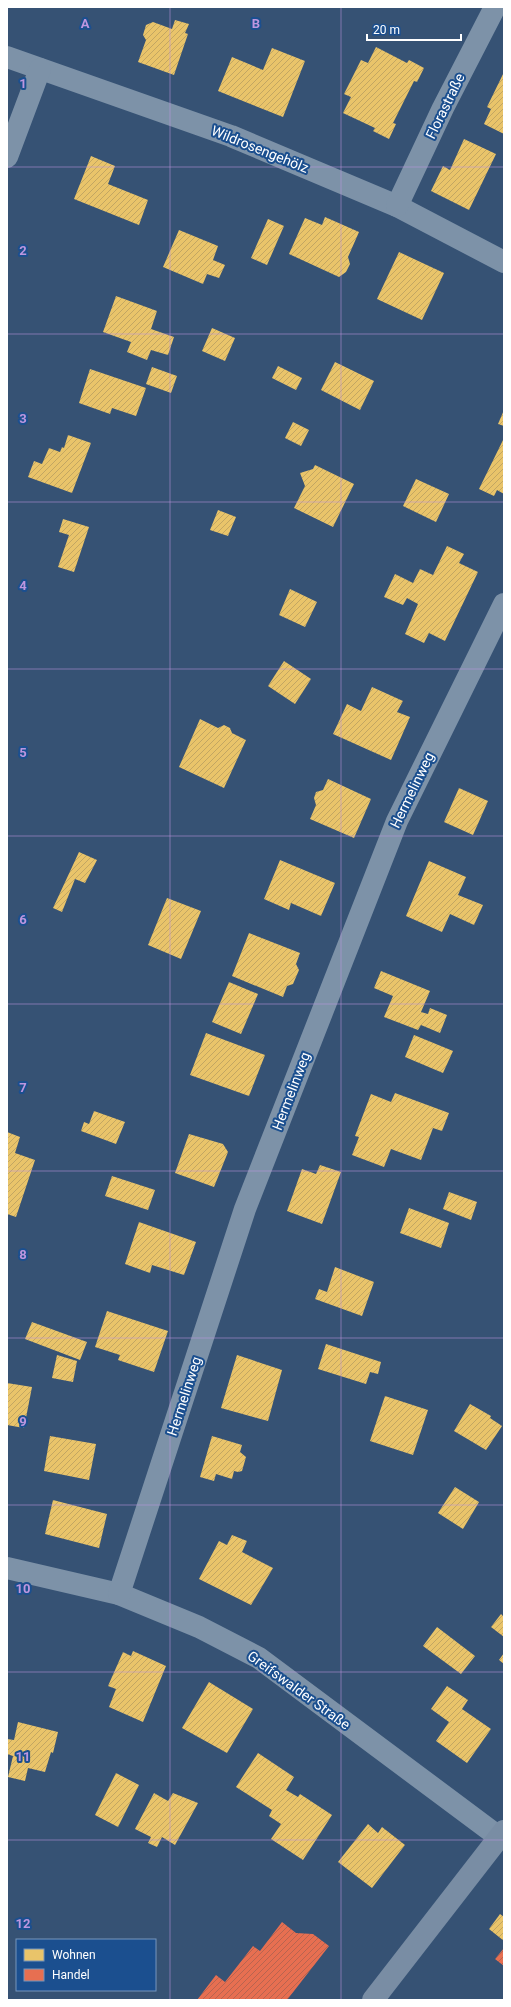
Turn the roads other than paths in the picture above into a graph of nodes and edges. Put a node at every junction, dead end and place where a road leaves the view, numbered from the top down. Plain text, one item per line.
1 (495, 7) edge
2 (7, 57) edge
3 (40, 69) junction
4 (7, 157) edge
5 (397, 206) junction
6 (504, 262) edge
7 (504, 604) edge
8 (7, 1568) edge
9 (119, 1594) junction
10 (502, 1834) edge
11 (373, 2000) edge

1 - 5 street, Florastraße
2 - 3 street, Wildrosengehölz
3 - 4 street
3 - 5 street, Wildrosengehölz
5 - 6 street, Wildrosengehölz
7 - 9 street, Hermelinweg
8 - 9 street, Greifswalder Straße
9 - 10 street, Greifswalder Straße
10 - 11 main road

